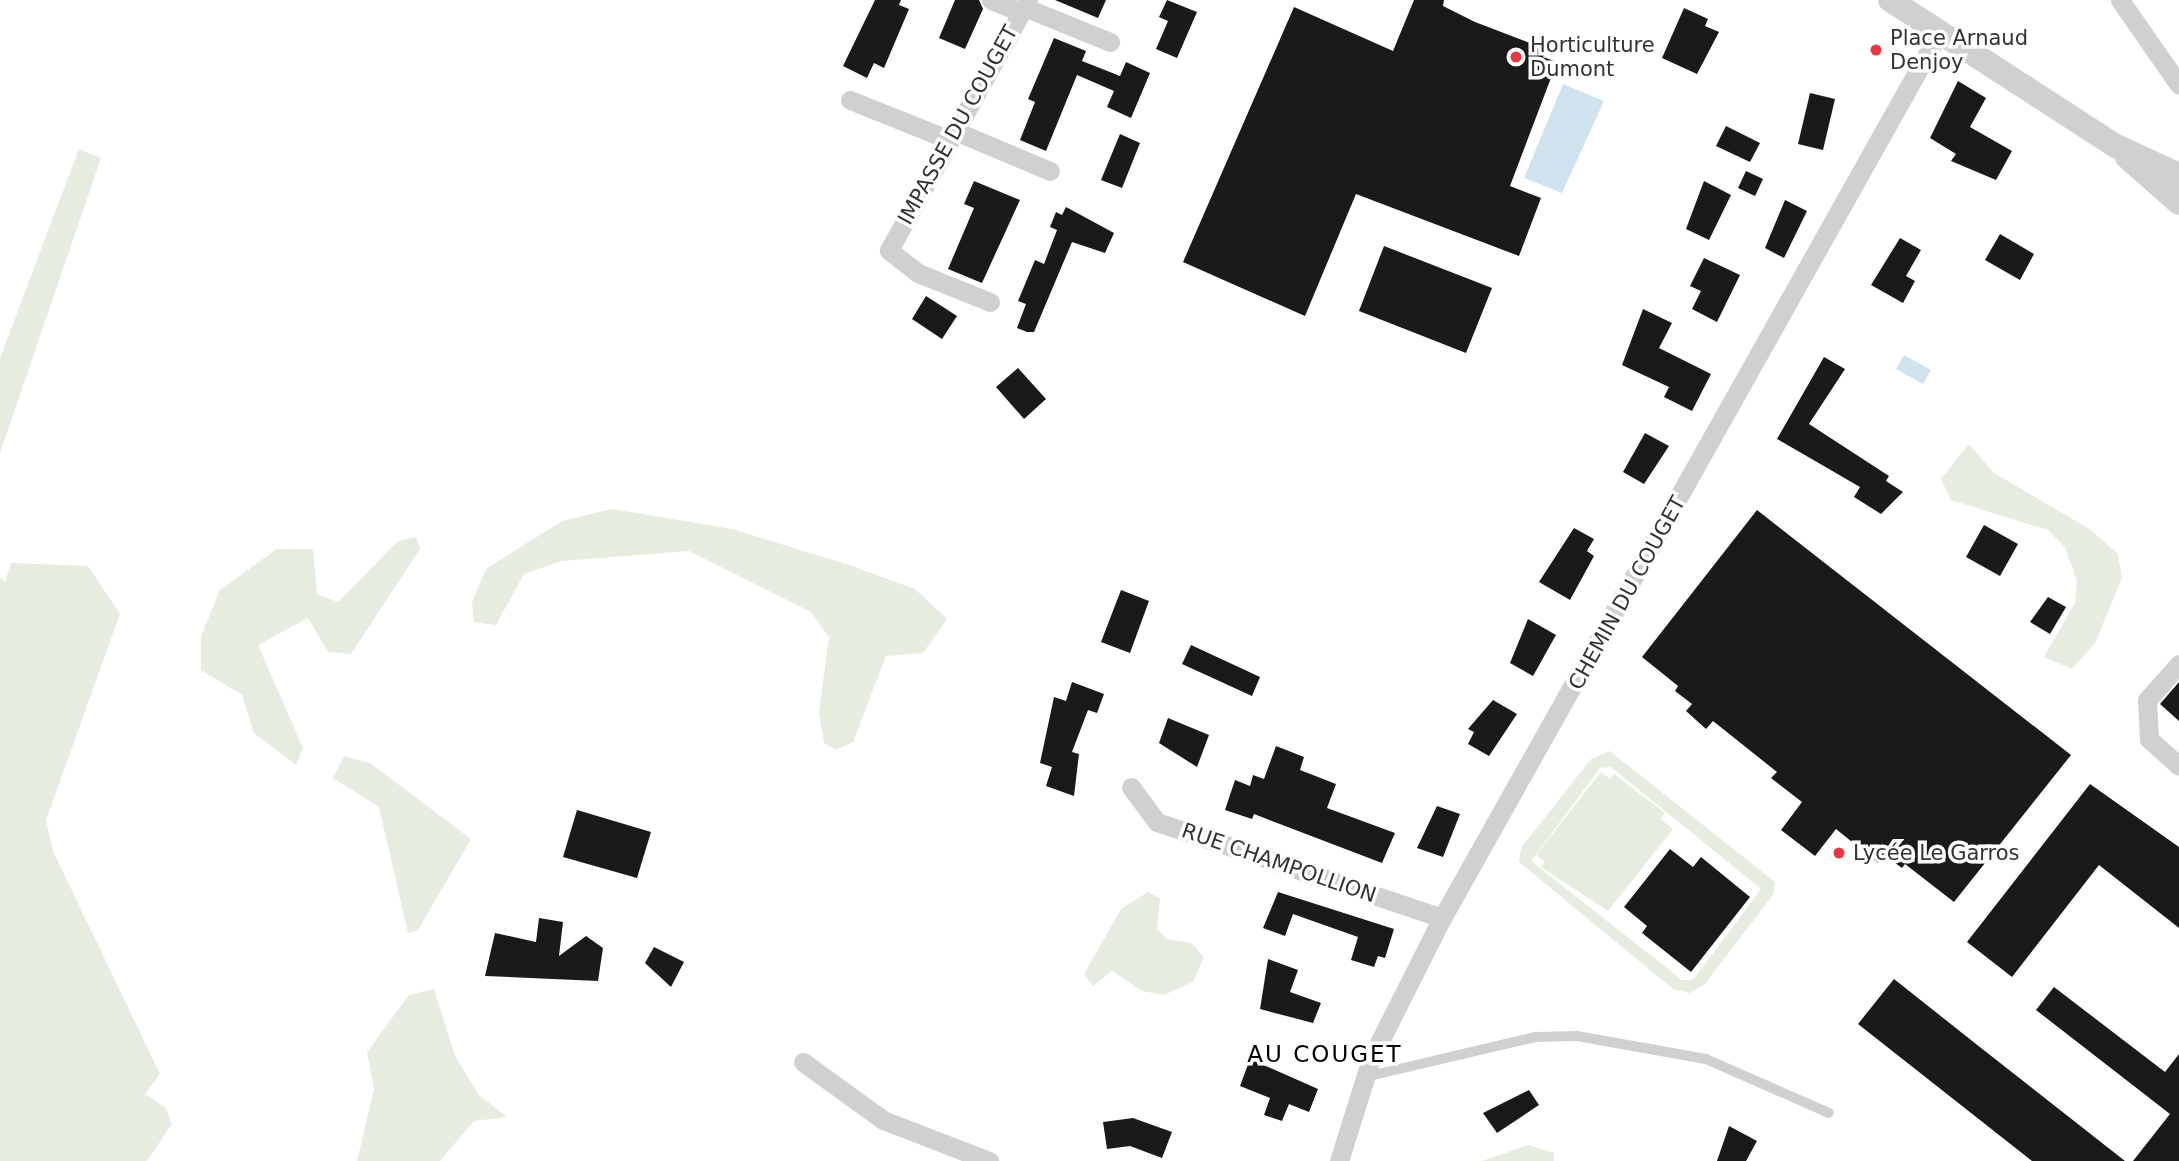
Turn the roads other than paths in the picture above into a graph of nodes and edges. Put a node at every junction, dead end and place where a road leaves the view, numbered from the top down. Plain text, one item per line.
1 (992, 0) edge
2 (1890, 0) edge
3 (2120, 0) edge
4 (1024, 6) edge
5 (1938, 35) junction
6 (1110, 42) dead end
7 (2179, 85) edge
8 (850, 100) dead end
9 (953, 136) junction
10 (2116, 146) junction
11 (1050, 171) dead end
12 (2179, 175) edge
13 (2179, 203) edge
14 (990, 302) dead end
15 (2179, 664) edge
16 (2179, 766) edge
17 (1131, 787) dead end
18 (1443, 918) junction
19 (803, 1062) dead end
20 (1365, 1077) junction
21 (1829, 1113) dead end
22 (989, 1161) edge
23 (1339, 1161) edge

1 - 4 street
2 - 5 street
3 - 7 street
4 - 6 street
4 - 9 street, IMPASSE DU COUGET
5 - 10 street
5 - 18 street, CHEMIN DU COUGET
8 - 9 street
9 - 11 street
9 - 14 street, IMPASSE DU COUGET
10 - 12 street
10 - 13 street
15 - 16 street
17 - 18 street, RUE CHAMPOLLION
18 - 20 street, CHEMIN DU COUGET
19 - 22 street
20 - 21 lane
20 - 23 street, CHEMIN DU COUGET

